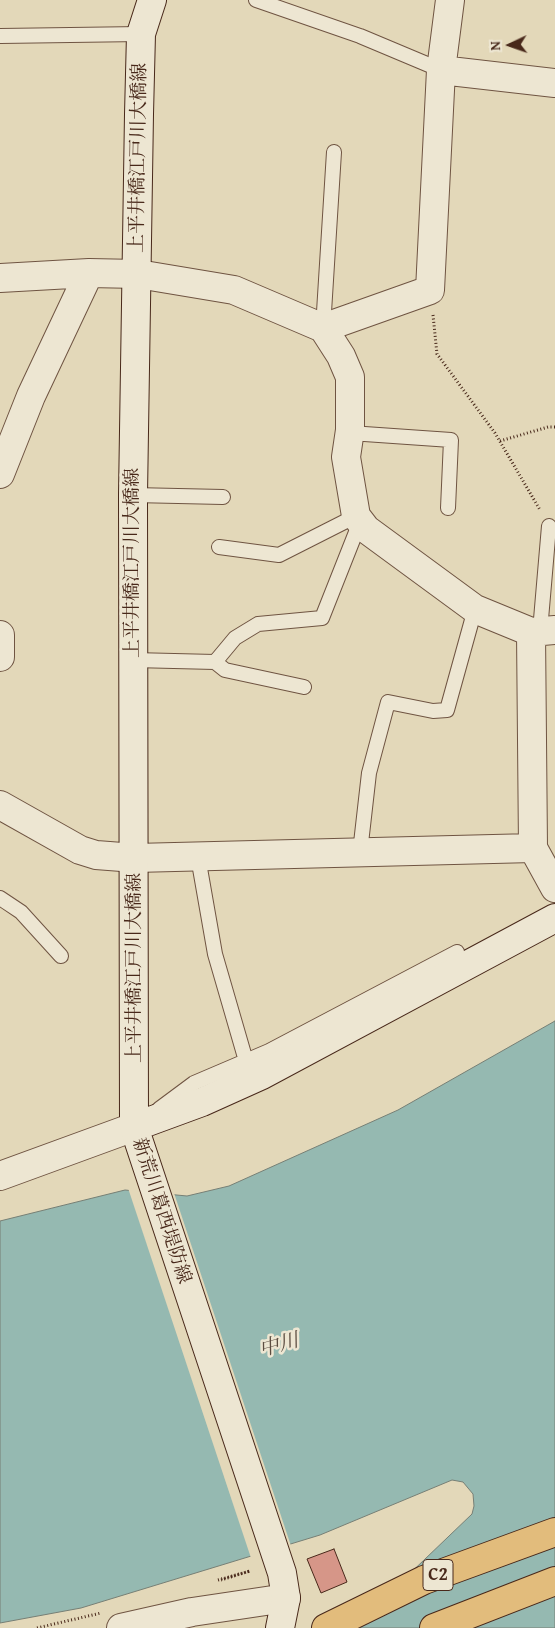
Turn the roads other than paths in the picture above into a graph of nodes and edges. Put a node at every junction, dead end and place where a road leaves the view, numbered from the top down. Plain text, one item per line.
1 (152, 0) edge
2 (256, 0) edge
3 (450, 0) edge
4 (280, 4) edge
5 (141, 34) junction
6 (0, 36) edge
7 (441, 70) junction
8 (555, 83) edge
9 (334, 152) dead end
10 (89, 274) junction
11 (138, 274) junction
12 (0, 278) edge
13 (323, 328) junction
14 (350, 434) junction
15 (0, 474) edge
16 (133, 495) junction
17 (222, 497) dead end
18 (448, 508) dead end
19 (358, 519) junction
20 (549, 526) road end
21 (219, 547) dead end
22 (475, 609) junction
23 (542, 631) edge
24 (0, 635) edge
25 (0, 657) edge
26 (133, 660) junction
27 (215, 662) junction
28 (304, 687) dead end
29 (0, 805) edge
30 (534, 848) junction
31 (360, 852) junction
32 (198, 857) junction
33 (135, 858) junction
34 (555, 888) edge
35 (0, 898) edge
36 (555, 918) edge
37 (457, 952) dead end
38 (60, 956) dead end
39 (246, 1061) junction
40 (136, 1136) junction
41 (0, 1176) edge
42 (555, 1532) edge
43 (555, 1581) edge
44 (284, 1586) junction
45 (194, 1620) edge
46 (122, 1628) edge
47 (280, 1628) edge
48 (326, 1628) edge
49 (434, 1628) edge

1 - 5 street, 上平井橋江戸川大橋線
2 - 4 lane
3 - 7 street
4 - 7 lane
5 - 6 lane
5 - 11 street, 上平井橋江戸川大橋線
7 - 8 street
7 - 13 street
9 - 13 lane
10 - 11 street
10 - 12 street
10 - 15 street
11 - 13 street
11 - 16 street, 上平井橋江戸川大橋線
13 - 14 street
14 - 18 lane
14 - 19 street
16 - 17 lane
16 - 26 street, 上平井橋江戸川大橋線
19 - 21 lane
19 - 22 street
19 - 27 lane
20 - 23 lane
22 - 23 street
22 - 31 lane
23 - 30 street
24 - 25 street
26 - 27 lane
26 - 33 street, 上平井橋江戸川大橋線
27 - 28 lane
29 - 33 street
30 - 31 street
30 - 34 street
31 - 32 street
32 - 33 street
32 - 39 lane
33 - 40 street, 上平井橋江戸川大橋線
35 - 38 lane
36 - 40 street, 新荒川葛西堤防線
37 - 39 lane
39 - 40 lane
40 - 41 street
40 - 44 street, 新荒川葛西堤防線
42 - 48 highway, C2
43 - 49 highway, C2
44 - 45 street
44 - 47 street, 新荒川葛西堤防線
45 - 46 street

